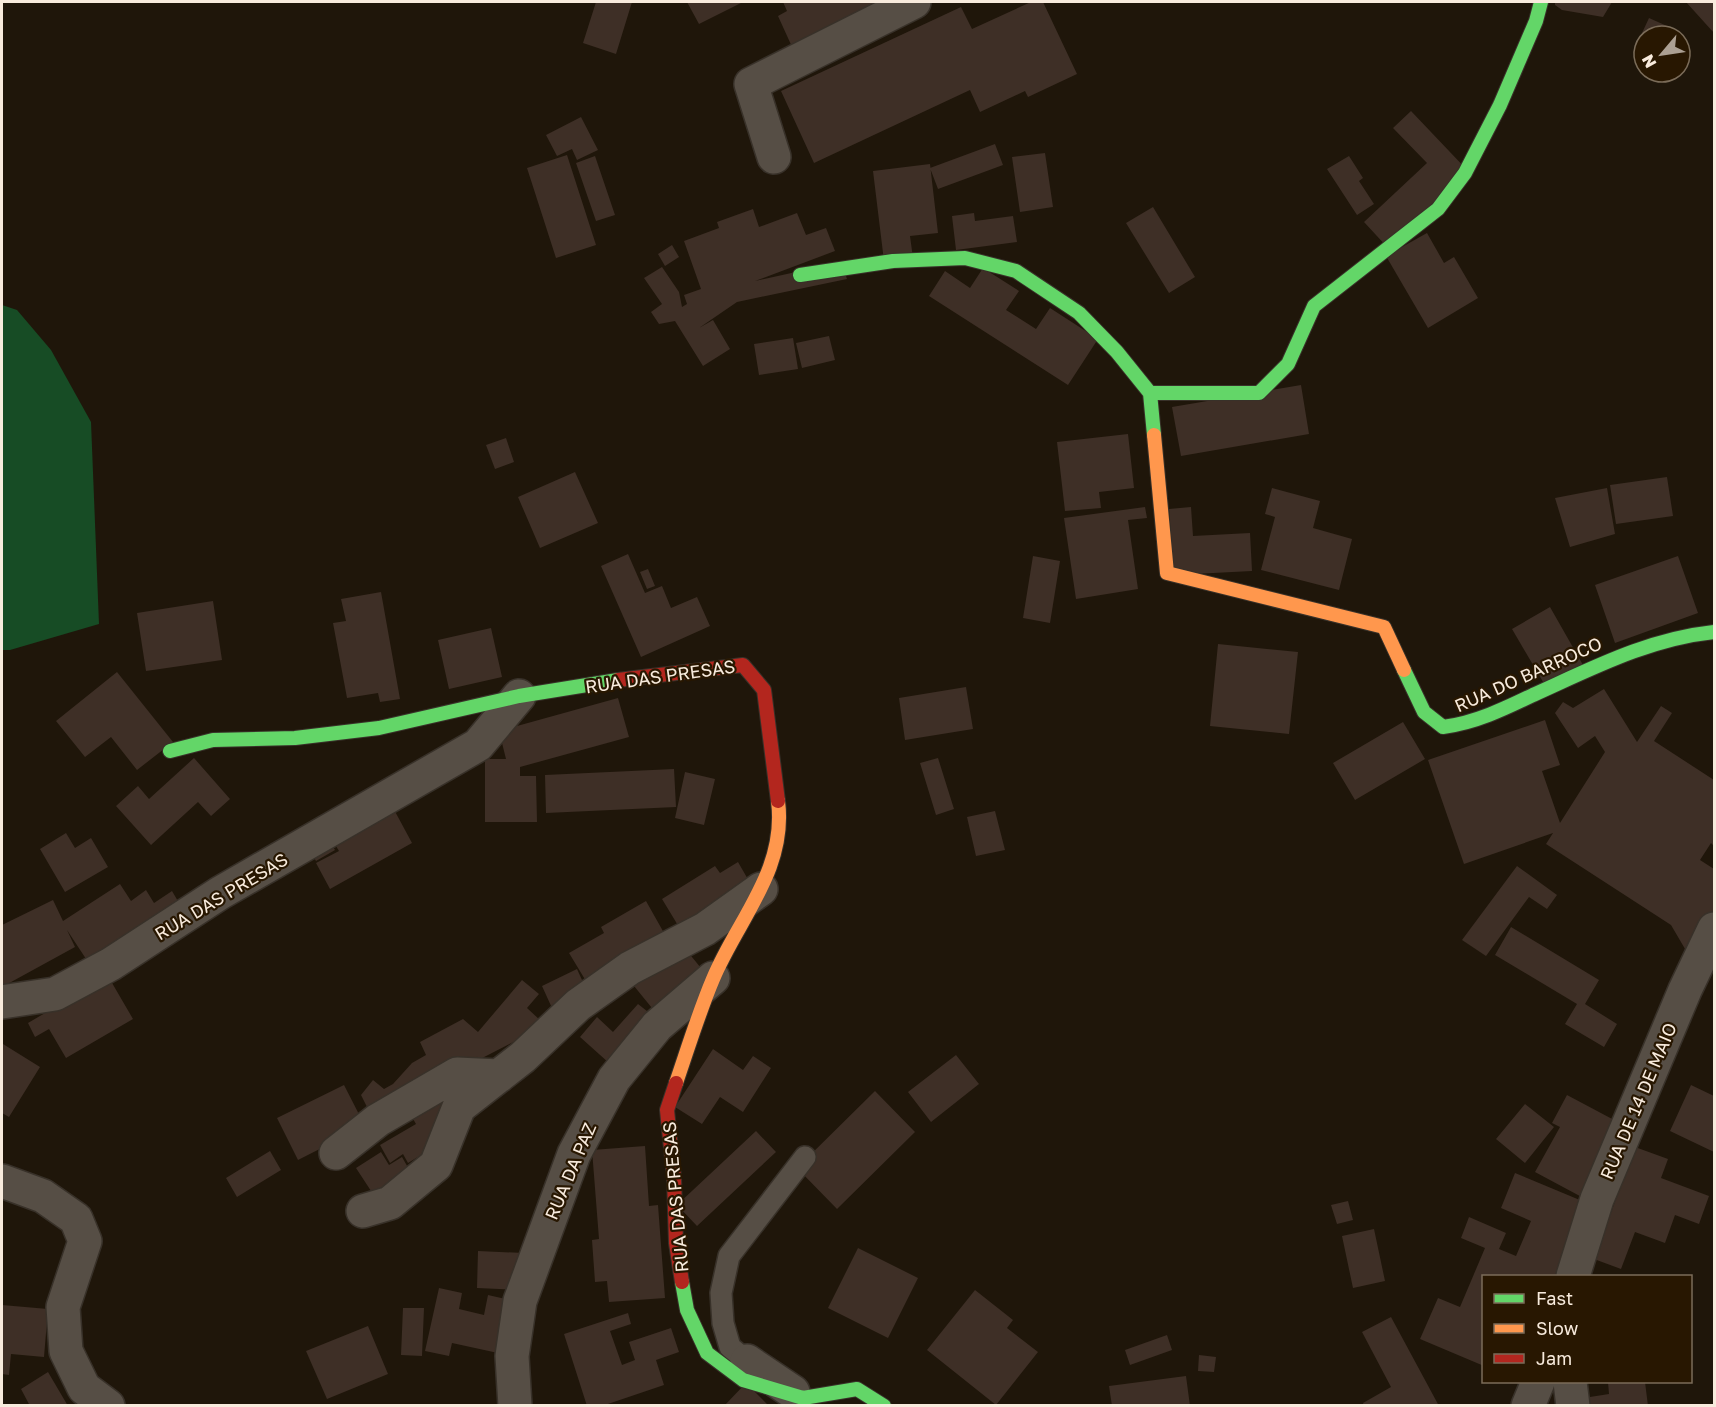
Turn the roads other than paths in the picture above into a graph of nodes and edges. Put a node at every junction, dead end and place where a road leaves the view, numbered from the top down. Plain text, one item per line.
1 (914, 2) edge
2 (1541, 2) edge
3 (774, 157) dead end
4 (800, 275) dead end
5 (1150, 393) junction
6 (1714, 632) edge
7 (519, 696) junction
8 (170, 751) dead end
9 (761, 889) junction
10 (1714, 929) edge
11 (713, 978) junction
12 (2, 1002) edge
13 (499, 1076) junction
14 (336, 1153) dead end
15 (805, 1157) dead end
16 (2, 1181) edge
17 (363, 1211) dead end
18 (1573, 1275) edge
19 (747, 1361) joint
20 (1538, 1383) edge
21 (1570, 1383) edge
22 (805, 1402) edge
23 (108, 1406) edge
24 (515, 1406) edge
25 (884, 1406) edge
26 (1528, 1406) edge
27 (1573, 1406) edge

1 - 3 street
2 - 5 street
4 - 5 street
5 - 6 street, RUA DO BARROCO
7 - 8 street
7 - 9 street, RUA DAS PRESAS
7 - 12 street, RUA DAS PRESAS
9 - 11 street, RUA DAS PRESAS
9 - 13 street
10 - 18 street, RUA DE 14 DE MAIO
11 - 22 street, RUA DAS PRESAS
11 - 24 street, RUA DA PAZ
13 - 14 street
13 - 17 street
15 - 19 lane
16 - 23 street
19 - 22 street
20 - 26 street
21 - 27 street
22 - 25 street, RUA DAS PRESAS

